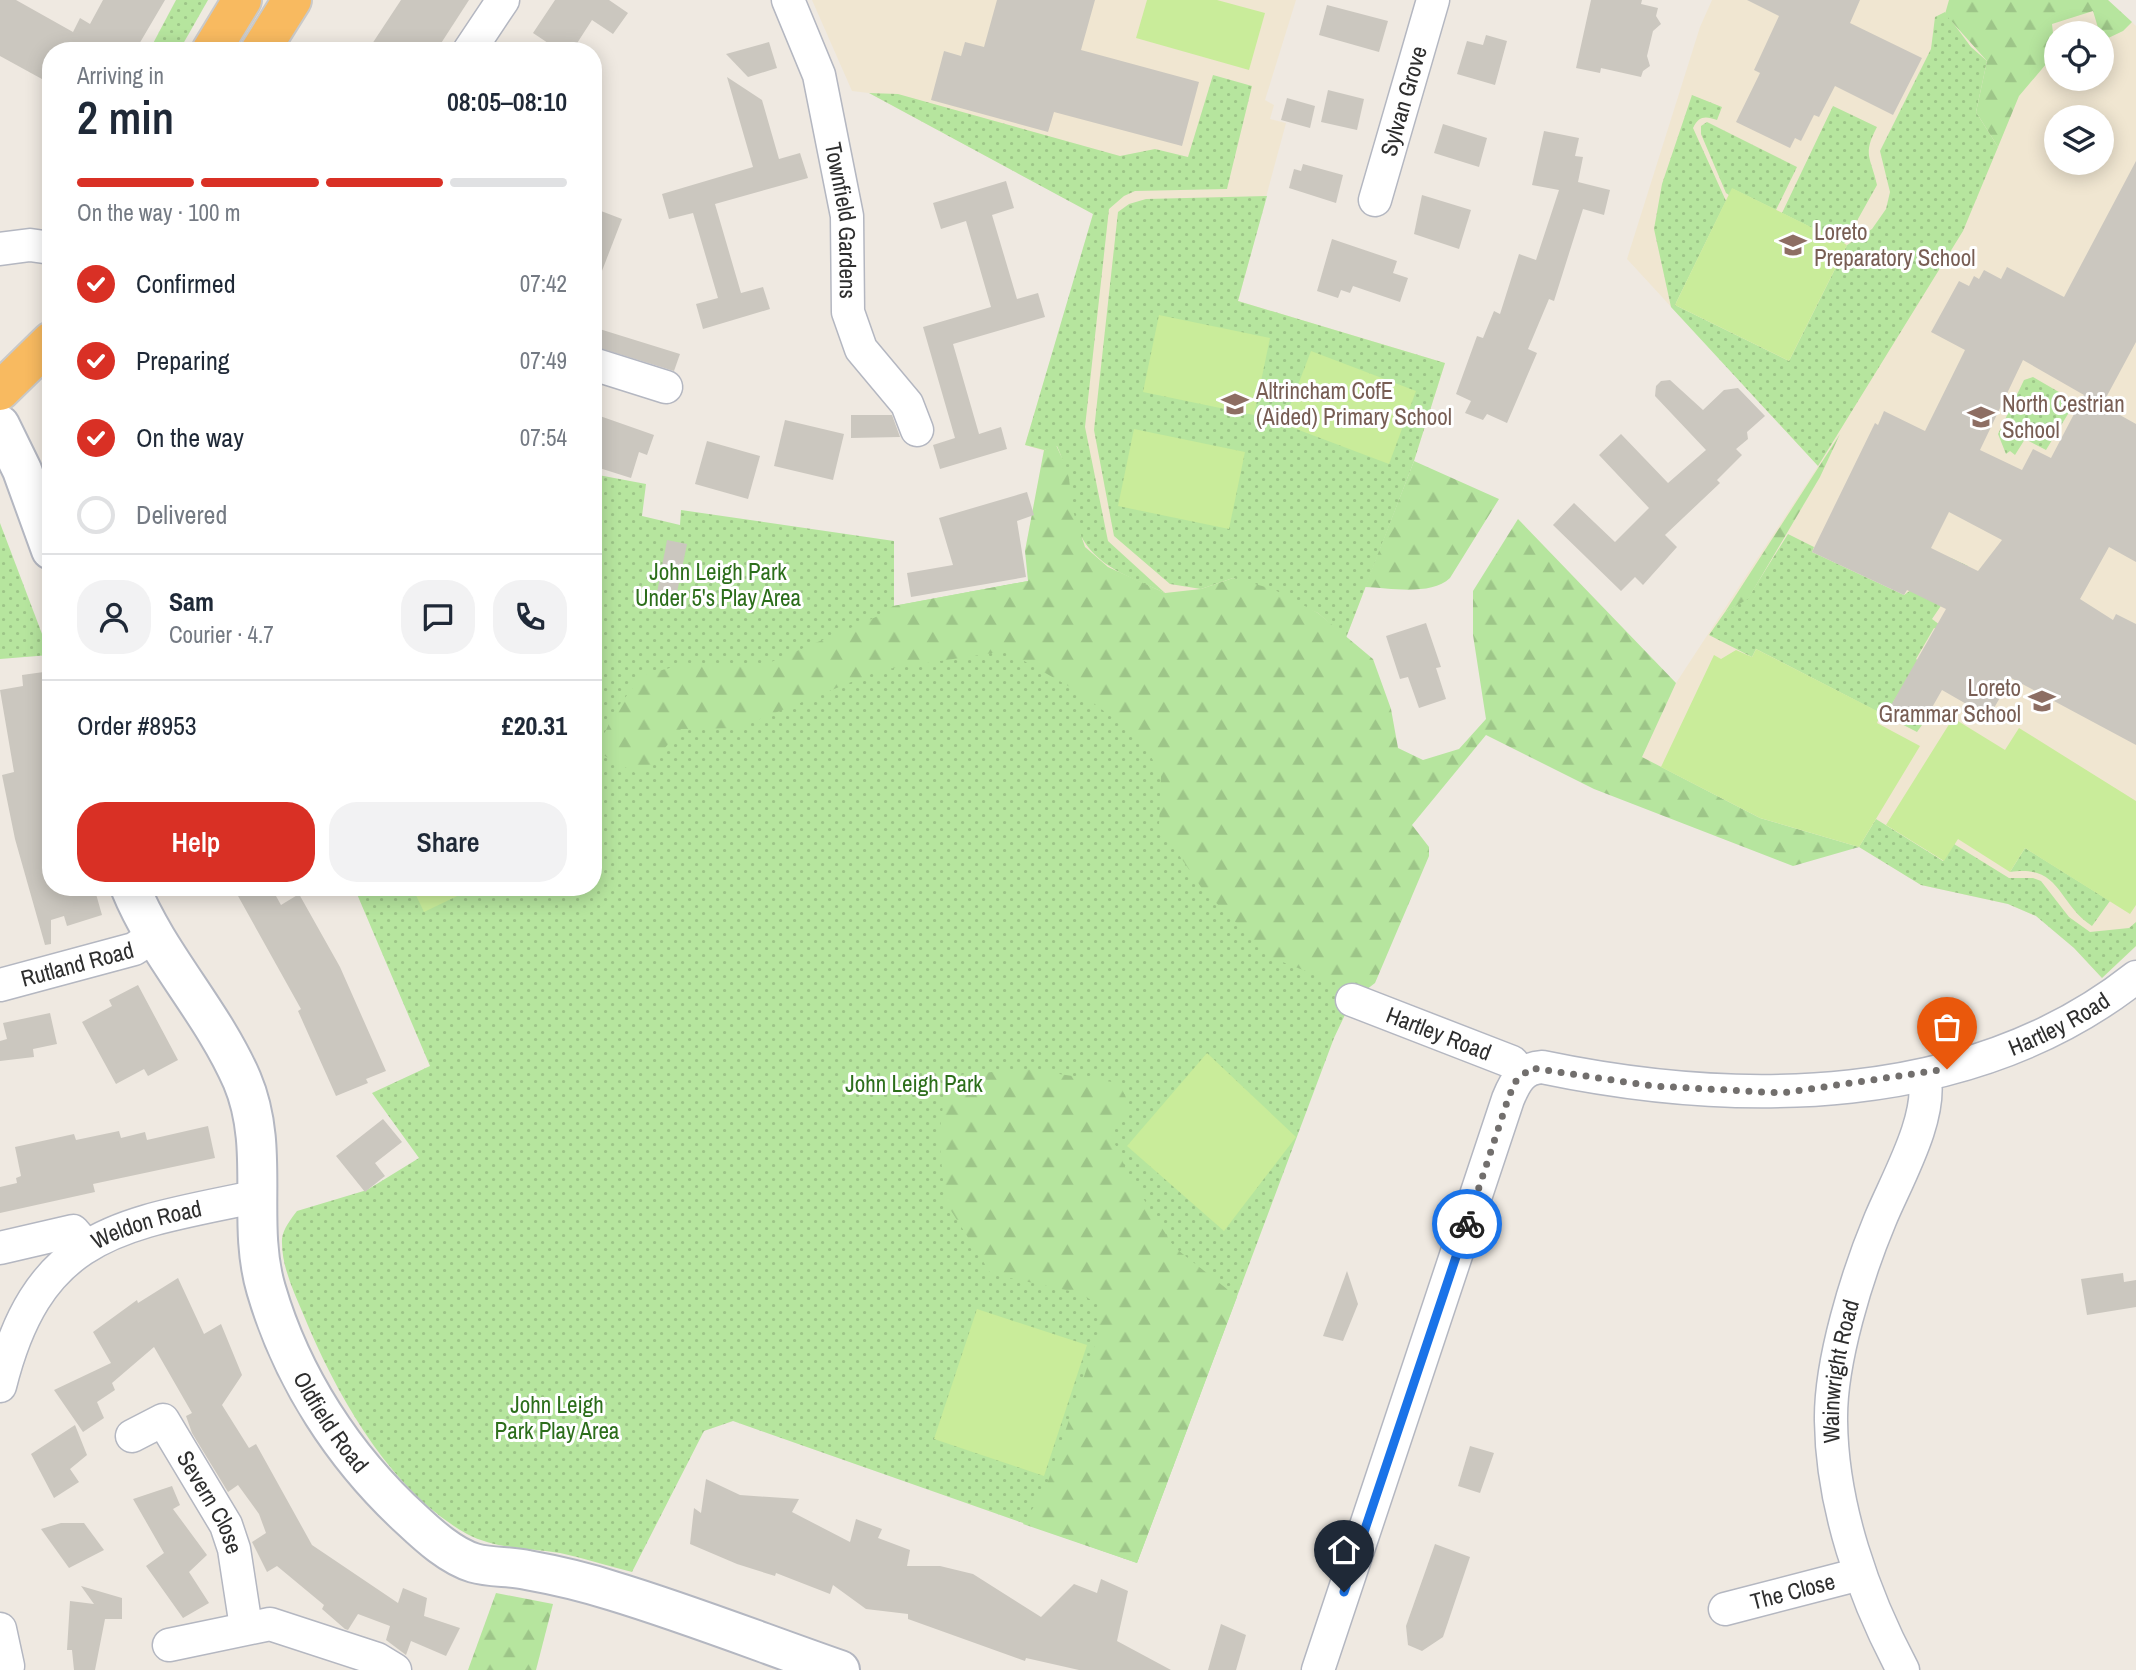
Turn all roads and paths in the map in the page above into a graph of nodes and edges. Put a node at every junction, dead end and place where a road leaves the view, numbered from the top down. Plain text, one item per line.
1 (242, 0) edge
2 (292, 0) edge
3 (503, 0) edge
4 (788, 0) edge
5 (1433, 0) edge
6 (216, 42) edge
7 (266, 42) edge
8 (476, 42) edge
9 (1375, 200) dead end
10 (42, 247) edge
11 (0, 249) edge
12 (42, 350) edge
13 (602, 367) edge
14 (666, 387) dead end
15 (0, 391) edge
16 (0, 425) edge
17 (916, 430) dead end
18 (42, 525) edge
19 (134, 896) edge
20 (154, 936) junction
21 (2136, 977) edge
22 (0, 985) edge
23 (1352, 1000) dead end
24 (1522, 1074) junction
25 (1924, 1075) junction
26 (259, 1196) junction
27 (85, 1245) junction
28 (0, 1248) edge
29 (0, 1386) edge
30 (132, 1436) dead end
31 (1860, 1574) junction
32 (1725, 1609) dead end
33 (246, 1627) junction
34 (0, 1629) edge
35 (169, 1645) dead end
36 (6, 1665) edge
37 (396, 1670) edge
38 (840, 1670) edge
39 (1318, 1670) edge
40 (1903, 1670) edge

1 - 6 highway
2 - 7 highway
3 - 8 street
4 - 17 street, Townfield Gardens
5 - 9 street, Sylvan Grove
10 - 11 street
12 - 15 highway
13 - 14 street
16 - 18 street
19 - 20 street, Oldfield Road
20 - 22 street, Rutland Road
20 - 26 street, Oldfield Road
21 - 25 street, Hartley Road
23 - 24 street, Hartley Road
24 - 25 street, Hartley Road
24 - 39 street, Hartley Road
25 - 31 street, Wainwright Road
26 - 27 street, Weldon Road
26 - 38 street, Oldfield Road
27 - 28 street, Weldon Road
27 - 29 street
30 - 33 street, Severn Close
31 - 32 street, The Close
31 - 40 street, Wainwright Road
33 - 35 street
33 - 37 street
34 - 36 street

